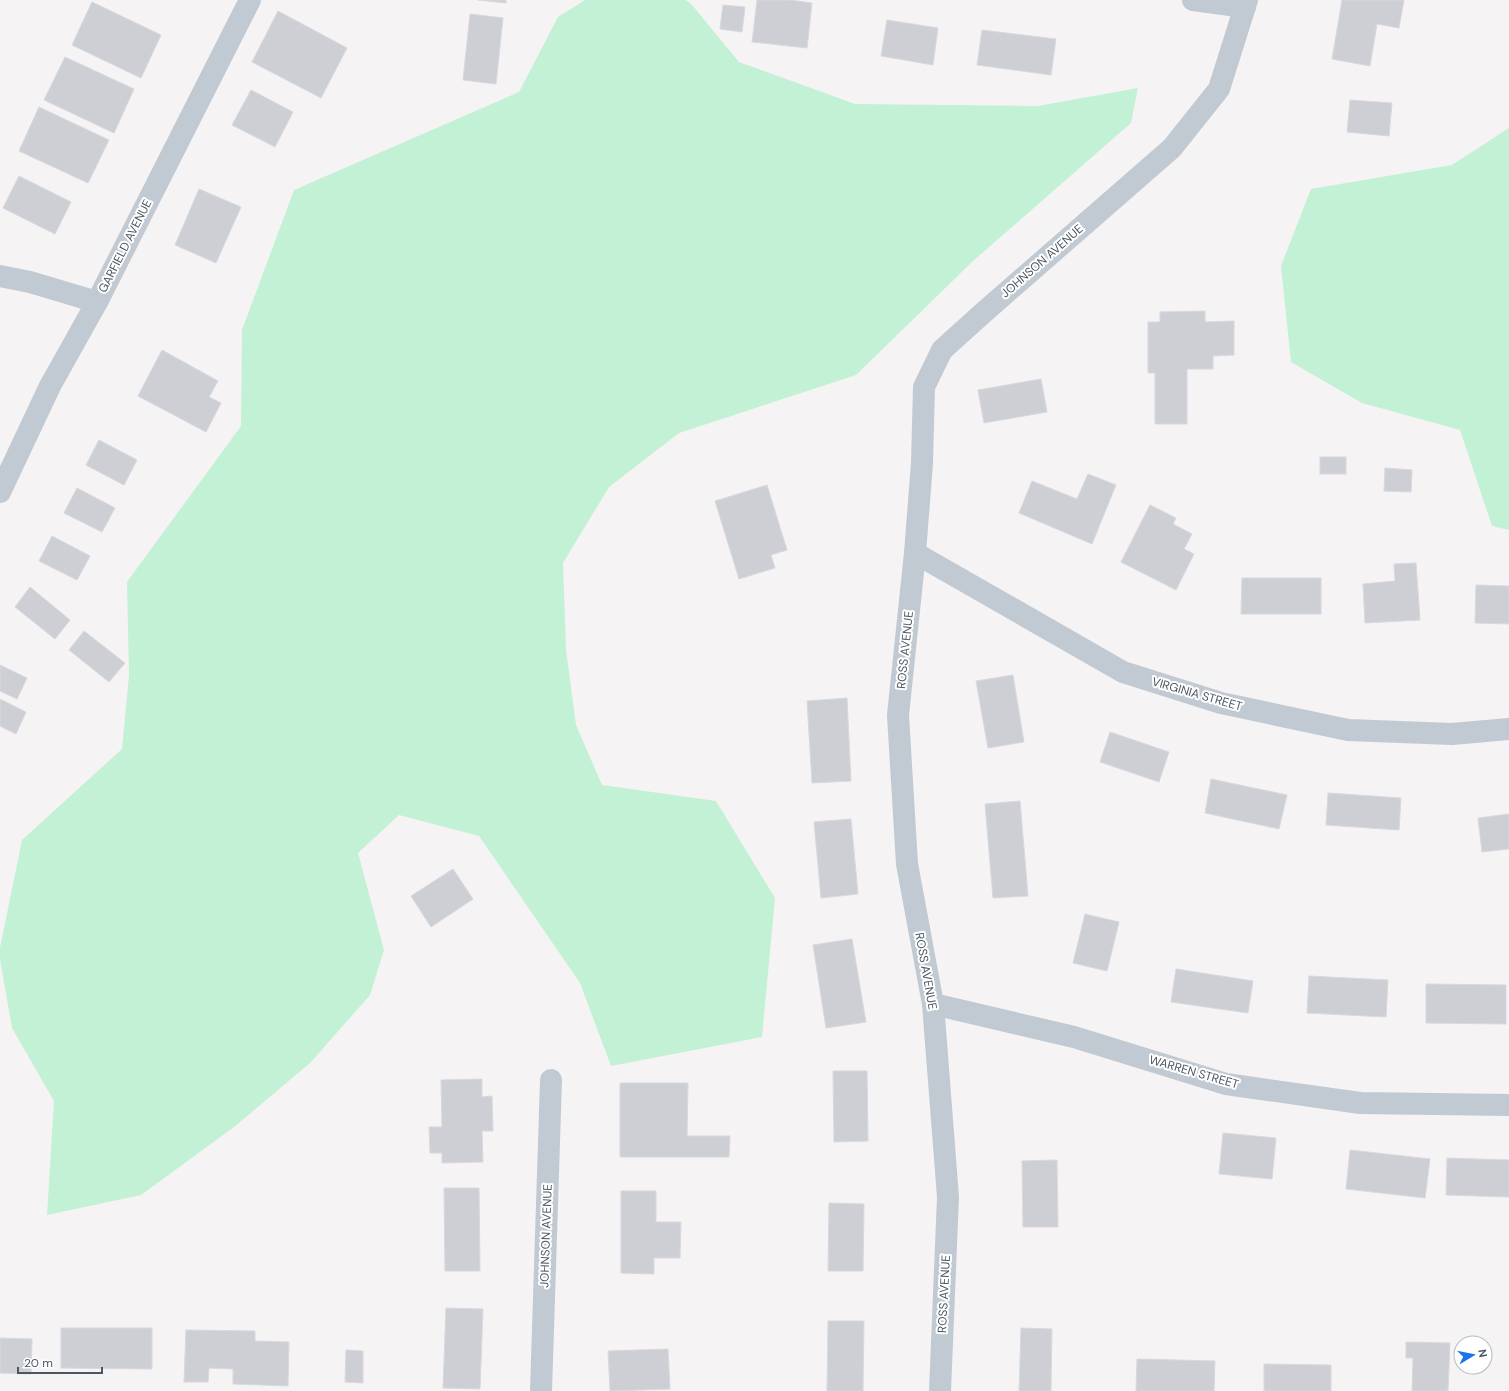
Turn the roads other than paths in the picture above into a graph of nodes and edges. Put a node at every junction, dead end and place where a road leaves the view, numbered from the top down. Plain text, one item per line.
1 (250, 0) edge
2 (1193, 0) edge
3 (1246, 3) edge
4 (0, 276) edge
5 (97, 302) junction
6 (0, 492) edge
7 (915, 553) junction
8 (1509, 729) edge
9 (933, 1004) junction
10 (551, 1080) dead end
11 (1509, 1105) edge
12 (541, 1391) edge
13 (940, 1391) edge

1 - 5 street, GARFIELD AVENUE
2 - 3 street
3 - 7 street, JOHNSON AVENUE
4 - 5 street
5 - 6 street, GARFIELD AVENUE
7 - 8 street, VIRGINIA STREET
7 - 9 street, ROSS AVENUE
9 - 11 street, WARREN STREET
9 - 13 street, ROSS AVENUE
10 - 12 street, JOHNSON AVENUE

